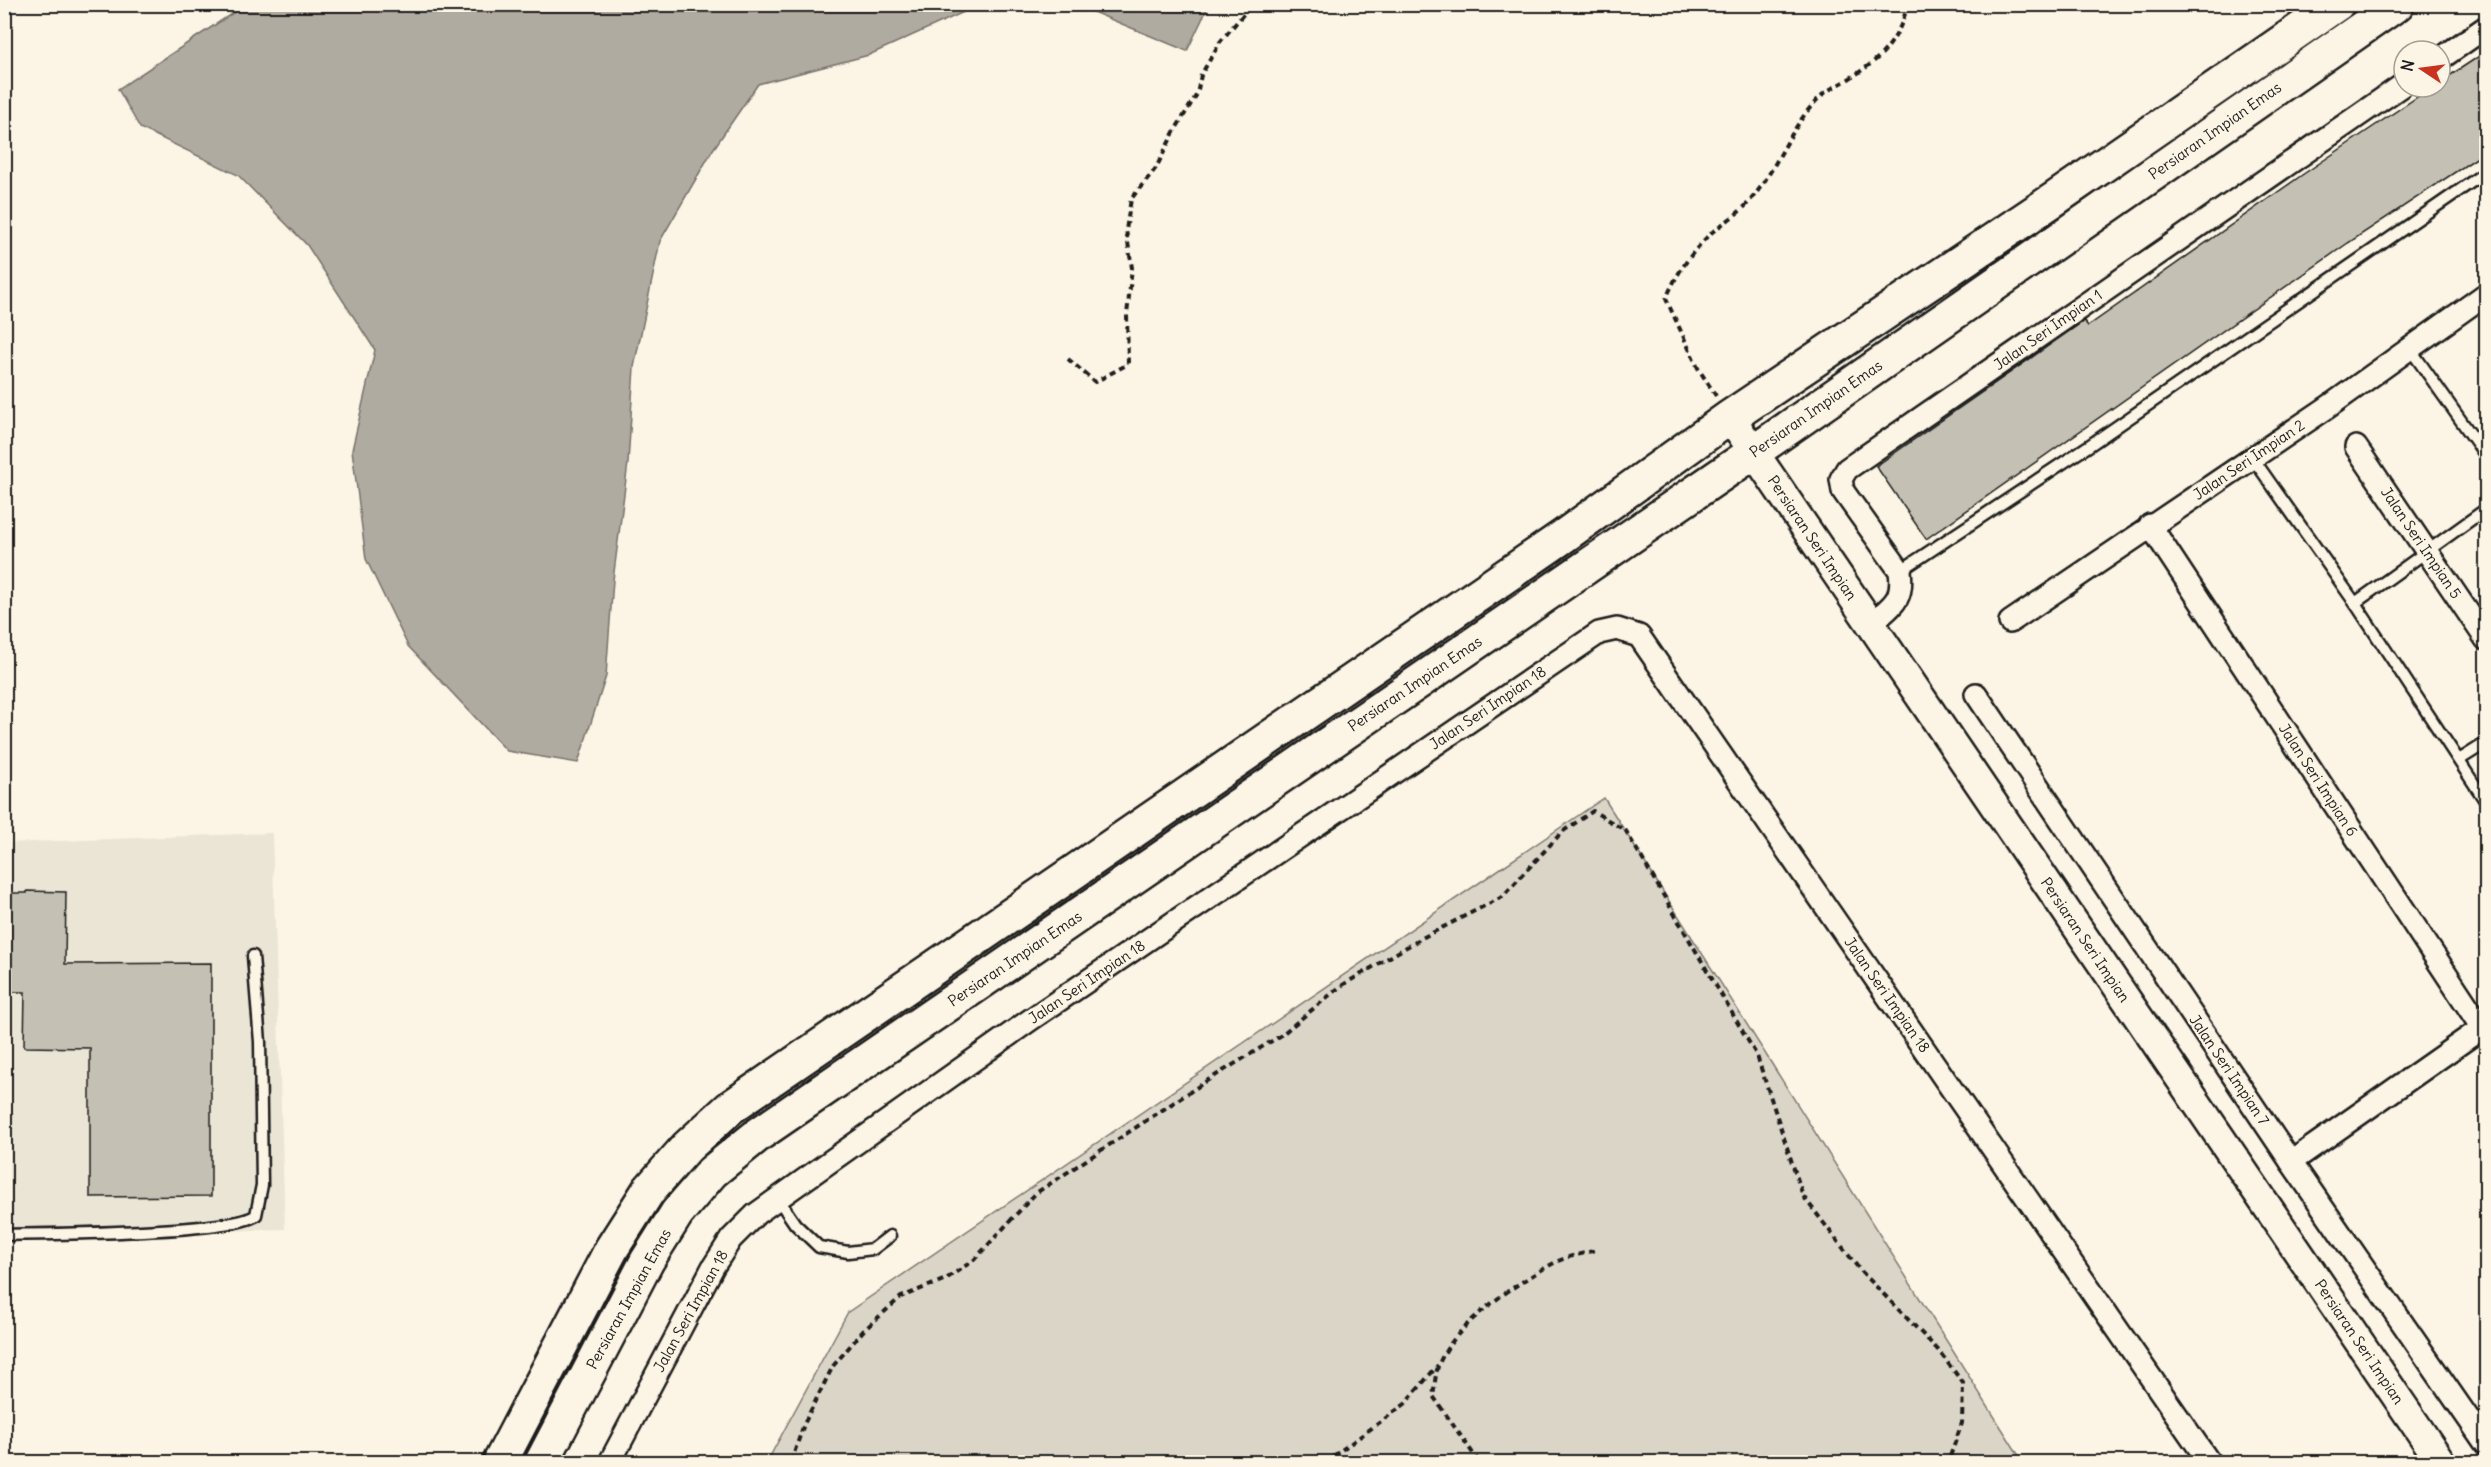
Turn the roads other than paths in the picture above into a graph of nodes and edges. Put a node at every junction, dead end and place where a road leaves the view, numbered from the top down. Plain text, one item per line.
1 (2337, 4) edge
2 (2397, 4) edge
3 (2487, 27) edge
4 (2452, 51) edge
5 (2392, 92) edge
6 (2487, 172) edge
7 (2487, 294) edge
8 (2411, 350) junction
9 (1730, 417) junction
10 (2356, 447) dead end
11 (1754, 452) junction
12 (2487, 456) edge
13 (2252, 457) junction
14 (2487, 508) edge
15 (2150, 525) junction
16 (2426, 551) junction
17 (1900, 571) junction
18 (2355, 603) junction
19 (2010, 622) dead end
20 (1871, 624) junction
21 (2487, 639) edge
22 (1976, 694) dead end
23 (2487, 742) edge
24 (2459, 760) junction
25 (2487, 802) edge
26 (253, 956) dead end
27 (2484, 1031) edge
28 (2291, 1162) junction
29 (778, 1199) junction
30 (4, 1235) edge
31 (890, 1236) dead end
32 (2487, 1444) edge
33 (500, 1462) edge
34 (542, 1462) edge
35 (610, 1462) edge
36 (2209, 1462) edge
37 (2441, 1462) edge

1 - 9 main road
2 - 11 main road, Persiaran Impian Emas
3 - 4 street
5 - 17 street, Jalan Seri Impian 1
6 - 17 lane
7 - 8 street, Jalan Seri Impian 2
8 - 12 lane
8 - 13 street, Jalan Seri Impian 2
9 - 11 street, Persiaran Seri Impian
9 - 33 main road
10 - 16 street, Jalan Seri Impian 5
11 - 20 street, Persiaran Seri Impian
11 - 34 main road, Persiaran Impian Emas
13 - 15 street, Jalan Seri Impian 2
13 - 18 lane
14 - 16 lane
15 - 19 street, Jalan Seri Impian 2
15 - 27 street, Jalan Seri Impian 6
16 - 18 lane
16 - 21 street, Jalan Seri Impian 5
17 - 20 street
18 - 24 lane
20 - 37 street, Persiaran Seri Impian
22 - 28 street, Jalan Seri Impian 7
23 - 24 lane
24 - 25 lane
26 - 30 lane
27 - 28 street
28 - 32 street, Jalan Seri Impian 7
29 - 31 lane
29 - 35 street, Jalan Seri Impian 18
29 - 36 street, Jalan Seri Impian 18

